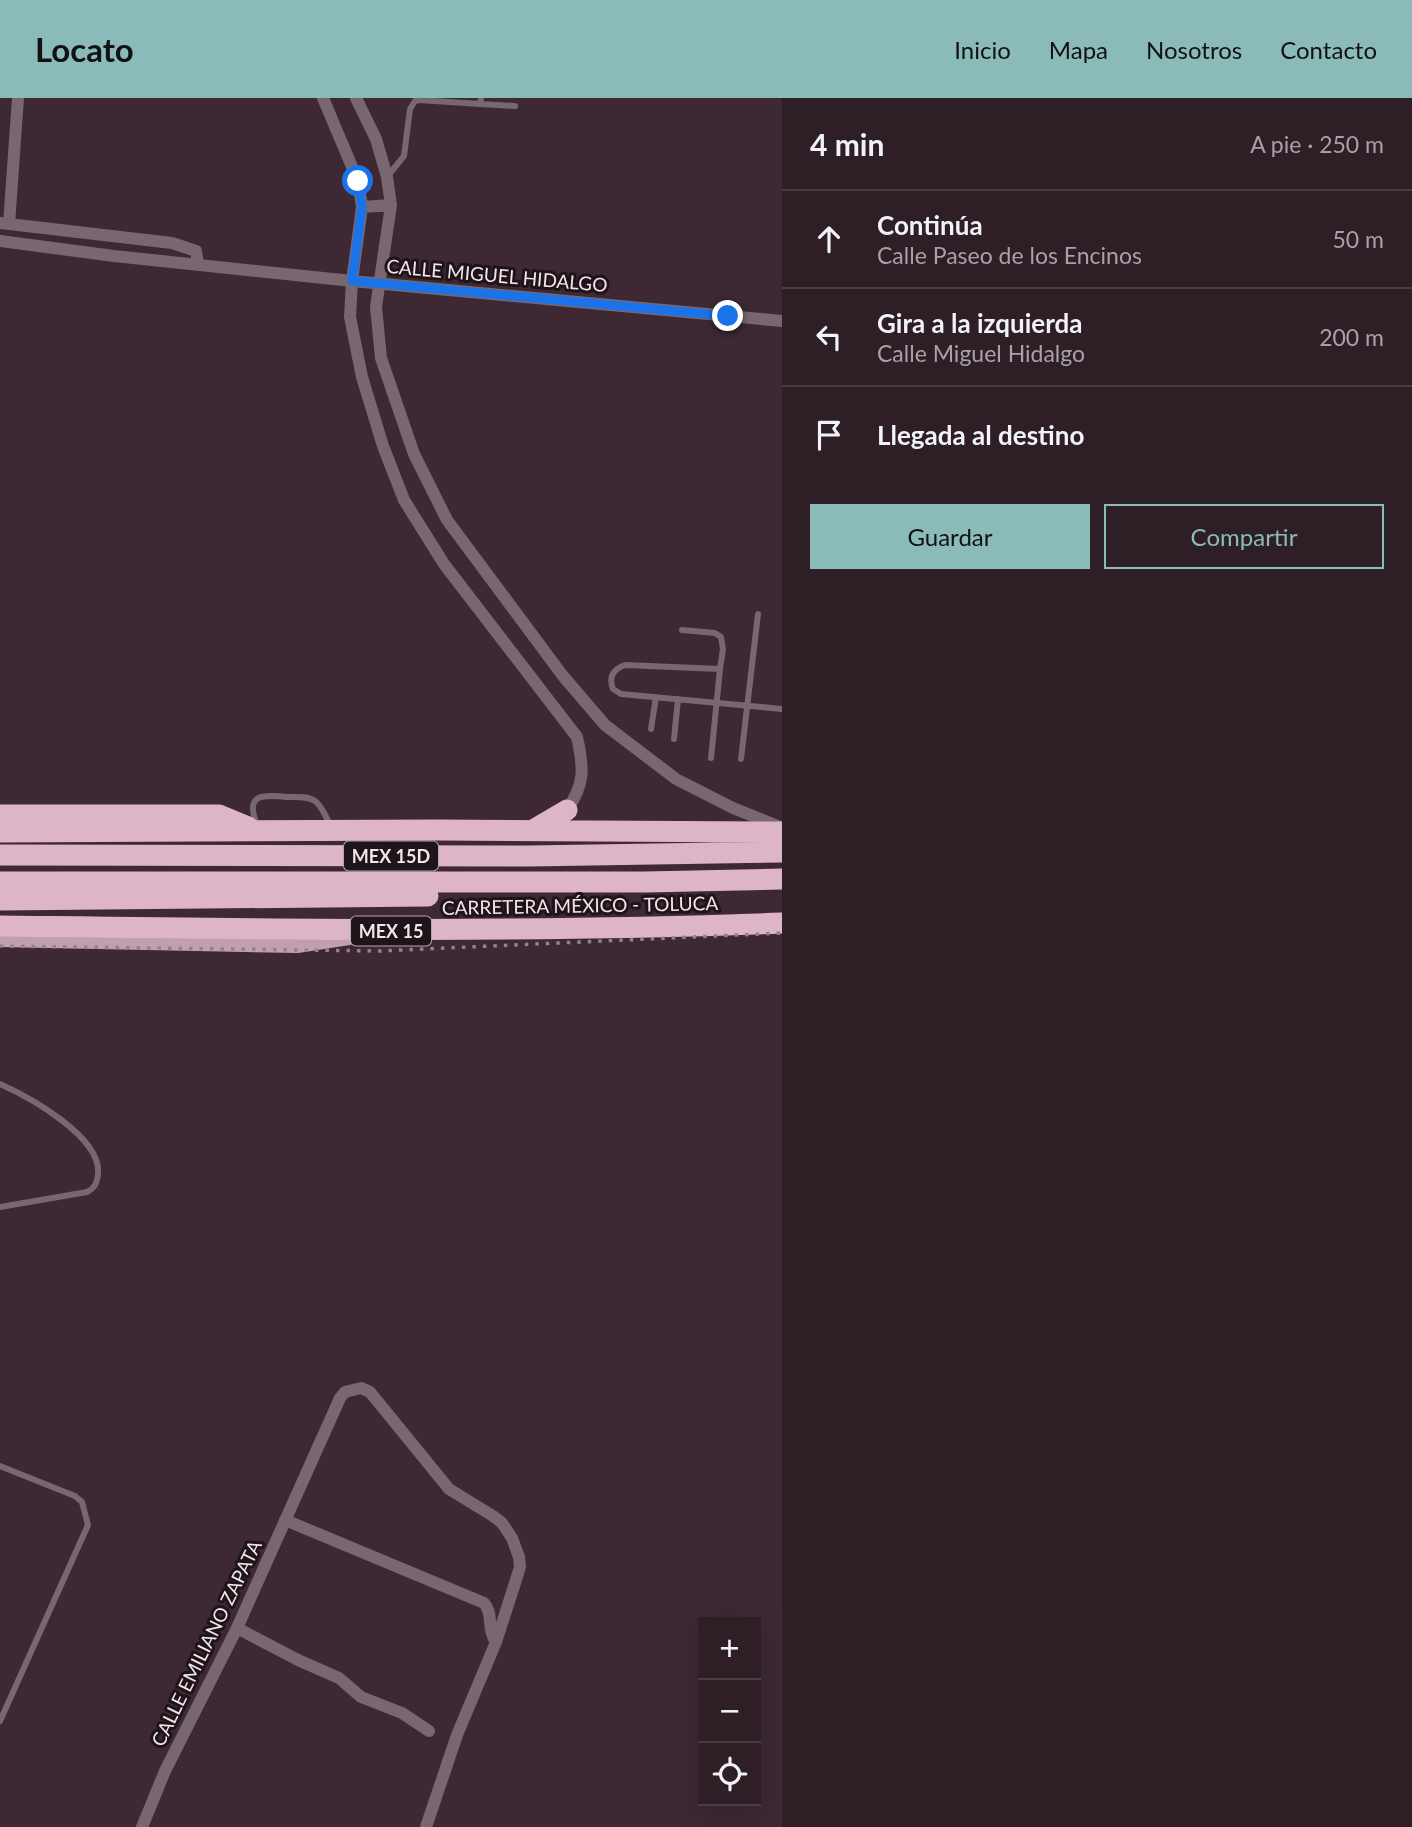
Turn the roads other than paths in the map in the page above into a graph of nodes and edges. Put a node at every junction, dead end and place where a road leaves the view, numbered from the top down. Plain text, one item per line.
1 (18, 98) edge
2 (323, 98) edge
3 (356, 98) edge
4 (481, 101) edge
5 (515, 106) dead end
6 (387, 177) junction
7 (391, 205) junction
8 (362, 207) junction
9 (4, 223) edge
10 (0, 241) edge
11 (198, 265) junction
12 (352, 281) junction
13 (379, 283) junction
14 (782, 321) edge
15 (758, 614) dead end
16 (682, 630) dead end
17 (720, 669) junction
18 (656, 697) junction
19 (678, 699) junction
20 (717, 702) junction
21 (746, 705) junction
22 (782, 709) edge
23 (651, 729) dead end
24 (674, 739) dead end
25 (711, 758) dead end
26 (741, 759) dead end
27 (567, 810) joint
28 (0, 815) edge
29 (333, 830) junction
30 (782, 830) edge
31 (530, 831) junction
32 (0, 832) edge
33 (260, 832) junction
34 (782, 852) edge
35 (0, 855) edge
36 (782, 879) edge
37 (0, 882) edge
38 (645, 882) junction
39 (0, 900) edge
40 (782, 923) edge
41 (0, 926) edge
42 (387, 931) junction
43 (0, 939) edge
44 (0, 1084) edge
45 (0, 1207) edge
46 (0, 1466) edge
47 (285, 1520) junction
48 (237, 1628) junction
49 (496, 1642) junction
50 (0, 1721) edge
51 (429, 1731) dead end
52 (142, 1827) edge
53 (426, 1827) edge

1 - 9 street
2 - 8 street
3 - 6 street
4 - 5 lane
4 - 6 lane
6 - 7 street
7 - 8 street
7 - 13 street
8 - 12 street
9 - 11 street
10 - 11 street, CALLE MIGUEL HIDALGO
11 - 12 street, CALLE MIGUEL HIDALGO
12 - 13 street, CALLE MIGUEL HIDALGO
12 - 27 street
13 - 14 street, CALLE MIGUEL HIDALGO
13 - 30 street
15 - 21 lane
16 - 17 lane
17 - 18 lane
17 - 20 lane
18 - 19 lane
18 - 23 lane
19 - 20 lane
19 - 24 lane
20 - 21 lane
20 - 25 lane
21 - 22 lane
21 - 26 lane
27 - 31 highway
28 - 33 highway
29 - 31 highway
29 - 33 highway
29 - 33 lane
30 - 31 highway
32 - 33 highway
34 - 35 highway, MEX 15D
36 - 38 highway, MEX 15D
37 - 38 highway, MEX 15D
38 - 39 highway
40 - 42 highway, CARRETERA MÉXICO - TOLUCA / MEX 15
41 - 42 highway, CARRETERA MÉXICO - TOLUCA / MEX 15
42 - 43 main road
44 - 45 lane
46 - 50 lane
47 - 48 street, CALLE EMILIANO ZAPATA
47 - 49 street
47 - 49 street, CALLE EMILIANO ZAPATA
48 - 51 street
48 - 52 street, CALLE EMILIANO ZAPATA
49 - 53 street, CALLE EMILIANO ZAPATA

